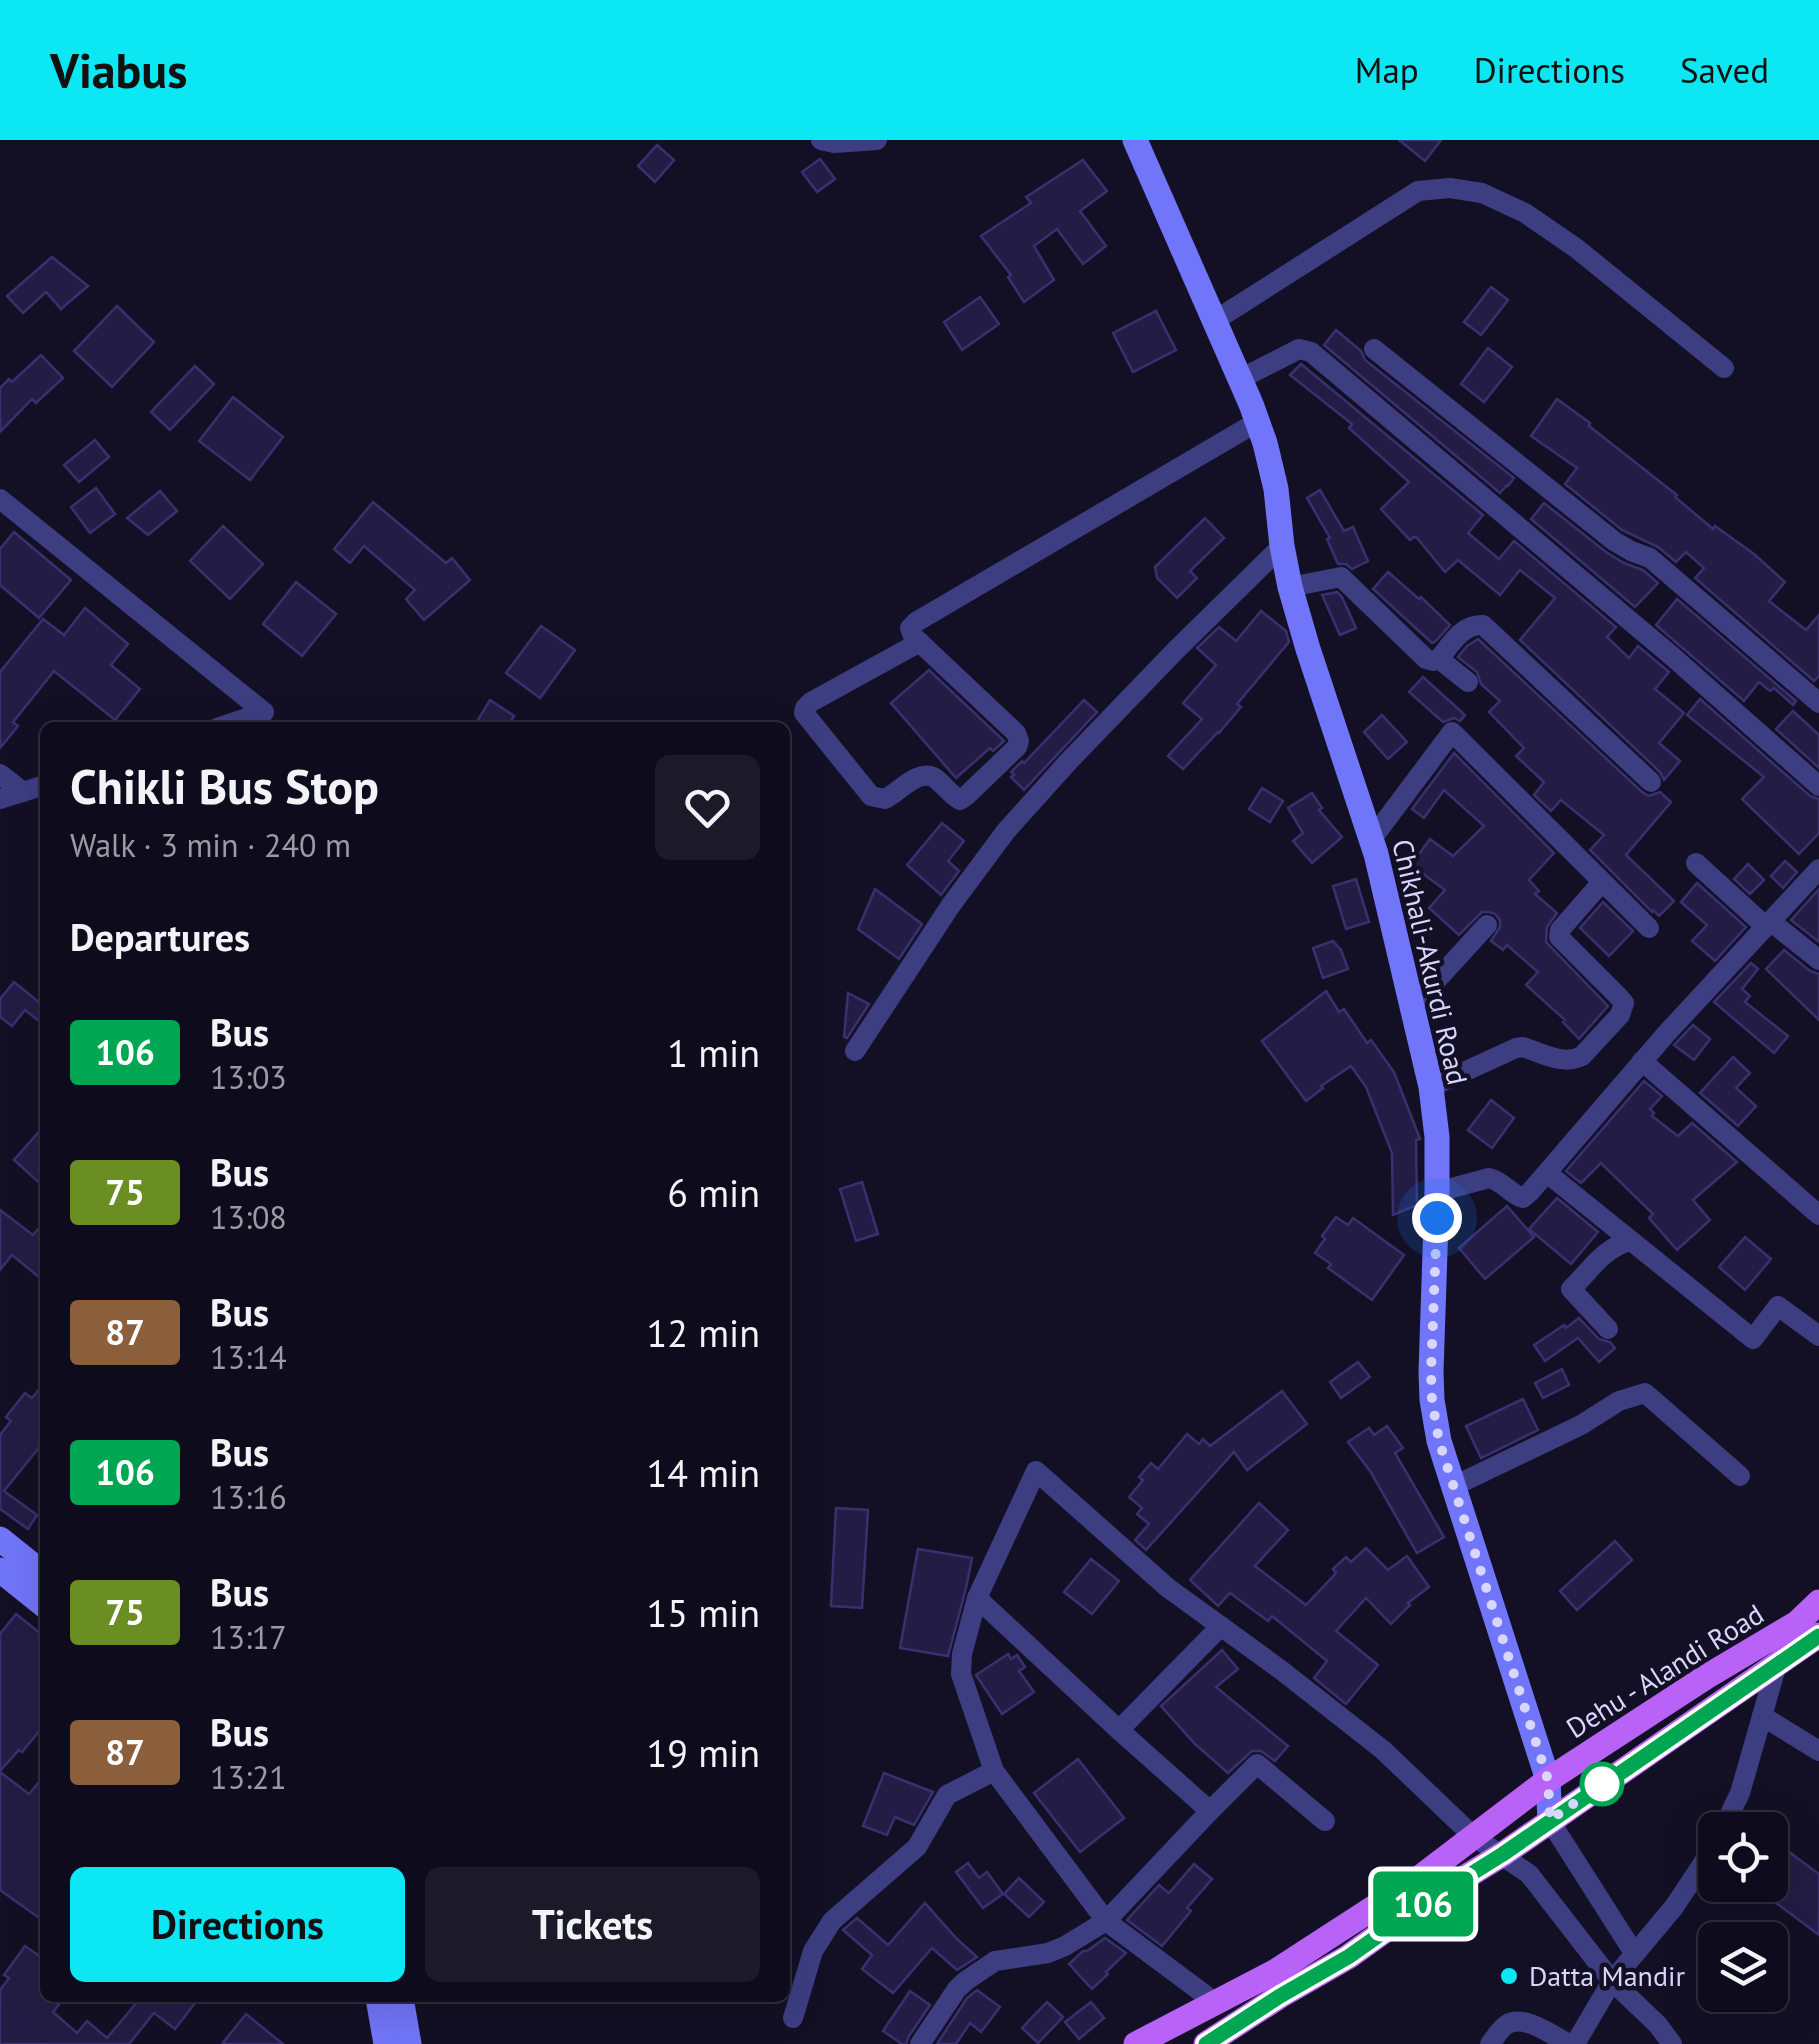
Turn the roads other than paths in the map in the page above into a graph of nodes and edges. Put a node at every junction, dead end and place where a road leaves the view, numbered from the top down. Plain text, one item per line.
1 (820, 140) edge
2 (876, 140) edge
3 (1135, 140) edge
4 (1214, 320) junction
5 (1374, 349) dead end
6 (1724, 368) dead end
7 (1240, 379) junction
8 (1257, 422) junction
9 (0, 498) edge
10 (1282, 546) junction
11 (1290, 587) junction
12 (920, 642) junction
13 (1439, 658) junction
14 (1468, 682) dead end
15 (1819, 704) edge
16 (235, 722) edge
17 (0, 774) edge
18 (1651, 782) dead end
19 (1819, 786) edge
20 (40, 787) edge
21 (23, 792) junction
22 (0, 799) edge
23 (1371, 840) junction
24 (1696, 864) dead end
25 (1817, 875) edge
26 (1602, 882) junction
27 (1768, 924) junction
28 (1487, 926) dead end
29 (1648, 928) dead end
30 (1819, 960) edge
31 (1412, 1007) junction
32 (855, 1051) dead end
33 (1642, 1061) junction
34 (1431, 1087) junction
35 (1547, 1173) junction
36 (1438, 1192) junction
37 (1819, 1216) edge
38 (1630, 1241) junction
39 (1608, 1329) dead end
40 (1819, 1336) edge
41 (1740, 1476) dead end
42 (1454, 1486) junction
43 (0, 1539) edge
44 (0, 1570) edge
45 (40, 1572) edge
46 (977, 1598) junction
47 (40, 1602) edge
48 (1819, 1602) edge
49 (1221, 1626) junction
50 (1819, 1636) edge
51 (1777, 1664) junction
52 (1762, 1716) junction
53 (1119, 1730) junction
54 (1819, 1750) edge
55 (994, 1771) junction
56 (1548, 1780) junction
57 (1210, 1810) junction
58 (1731, 1812) edge
59 (1550, 1820) junction
60 (1325, 1822) dead end
61 (1472, 1836) junction
62 (1503, 1854) junction
63 (1698, 1871) edge
64 (1106, 1921) junction
65 (1634, 1953) junction
66 (1612, 1980) junction
67 (379, 2002) edge
68 (402, 2002) edge
69 (1216, 2003) junction
70 (794, 2018) dead end
71 (386, 2044) edge
72 (409, 2044) edge
73 (920, 2044) edge
74 (1136, 2044) edge
75 (1206, 2044) edge
76 (1490, 2044) edge
77 (1572, 2044) edge
78 (1672, 2044) edge

1 - 2 street
3 - 4 main road, Chikhali-Akurdi Road
4 - 6 street
4 - 7 main road, Chikhali-Akurdi Road
5 - 15 street
7 - 8 main road, Chikhali-Akurdi Road
7 - 19 street
8 - 10 main road, Chikhali-Akurdi Road
8 - 12 street
9 - 16 street
10 - 11 main road, Chikhali-Akurdi Road
10 - 32 street
11 - 13 street
11 - 23 main road, Chikhali-Akurdi Road
12 - 12 street
13 - 14 street
13 - 18 street
17 - 21 street
20 - 21 street
21 - 22 street
23 - 26 street
23 - 31 main road, Chikhali-Akurdi Road
24 - 27 street
25 - 27 street
26 - 29 street
26 - 34 street
27 - 30 street
27 - 33 street
28 - 31 street
31 - 34 main road, Chikhali-Akurdi Road
33 - 35 street
33 - 37 street
34 - 36 main road, Chikhali-Akurdi Road
35 - 36 street
35 - 38 street
36 - 42 main road, Chikhali-Akurdi Road
38 - 39 street
38 - 40 street
41 - 42 street
42 - 56 main road, Chikhali-Akurdi Road
43 - 45 main road
44 - 47 main road
46 - 49 street
46 - 53 street
46 - 55 street
48 - 56 main road, Dehu - Alandi Road
49 - 53 street
49 - 61 street
50 - 51 main road, Dehu - Alandi Road
51 - 52 street
51 - 59 main road, Dehu - Alandi Road
52 - 54 street
52 - 58 street
53 - 57 street
55 - 64 street
55 - 70 street
56 - 59 main road, Chikhali-Akurdi Road
56 - 61 main road, Dehu - Alandi Road
57 - 60 street
57 - 64 street
59 - 62 main road, Dehu - Alandi Road
59 - 65 street
61 - 62 street
61 - 69 main road, Dehu - Alandi Road
62 - 66 street
62 - 75 main road, Dehu - Alandi Road
63 - 65 street
64 - 69 street
64 - 73 street
65 - 66 street
66 - 77 street
66 - 78 street
67 - 71 main road
68 - 72 main road
69 - 74 main road, Dehu - Alandi Road
76 - 77 street

